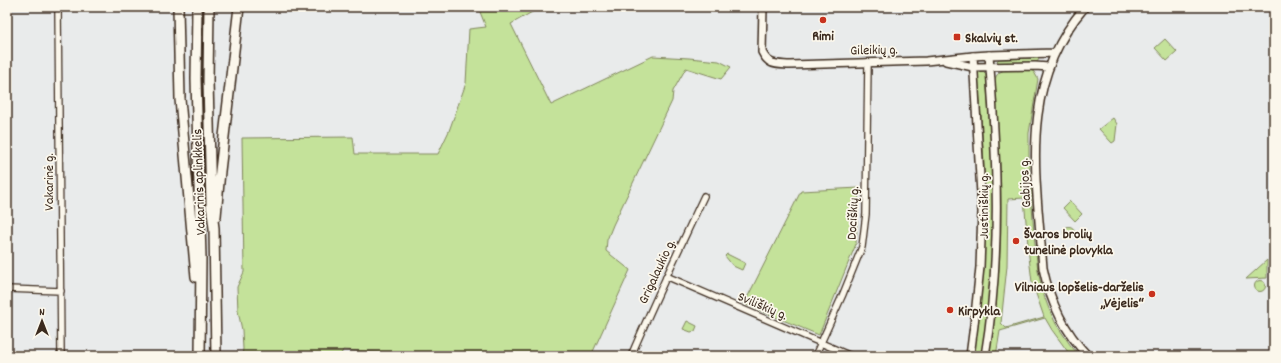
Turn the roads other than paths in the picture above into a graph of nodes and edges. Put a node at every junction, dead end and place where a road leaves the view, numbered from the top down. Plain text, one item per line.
1 (58, 7) edge
2 (178, 7) edge
3 (198, 7) edge
4 (209, 7) edge
5 (239, 7) edge
6 (763, 7) edge
7 (1085, 7) edge
8 (1054, 53) junction
9 (989, 55) junction
10 (973, 56) junction
11 (941, 60) junction
12 (868, 62) junction
13 (1049, 66) junction
14 (973, 67) junction
15 (990, 67) junction
16 (704, 196) dead end
17 (214, 228) junction
18 (666, 276) junction
19 (7, 289) edge
20 (61, 291) junction
21 (200, 297) junction
22 (821, 343) junction
23 (61, 356) edge
24 (200, 356) edge
25 (216, 356) edge
26 (631, 356) edge
27 (815, 356) edge
28 (851, 356) edge
29 (970, 356) edge
30 (985, 356) edge
31 (1088, 356) edge

1 - 20 street, Vakarinė g.
2 - 21 highway
3 - 21 highway, Vakarinis aplinkkelis
4 - 17 highway, Vakarinis aplinkkelis
5 - 17 highway
6 - 12 street, Gileikių g.
7 - 8 street, Gabijos g.
8 - 9 street, Gileikių g.
8 - 13 street, Gabijos g.
9 - 10 street, Gileikių g.
9 - 15 street, Justiniškių g.
10 - 11 street, Gileikių g.
10 - 14 street, Justiniškių g.
11 - 12 street, Gileikių g.
11 - 14 street, Gileikių g.
12 - 22 street, Dociškių g.
13 - 15 street, Gileikių g.
13 - 31 street, Gabijos g.
14 - 15 street, Gileikių g.
14 - 29 street, Justiniškių g.
15 - 30 street, Justiniškių g.
16 - 18 street, Grigalaukio g.
17 - 25 highway, Vakarinis aplinkkelis
18 - 22 street, Sviliškių g.
18 - 26 street, Grigalaukio g.
19 - 20 street
20 - 23 street, Vakarinė g.
21 - 24 highway, Vakarinis aplinkkelis
22 - 27 street, Dociškių g.
22 - 28 street, Sviliškių g.

